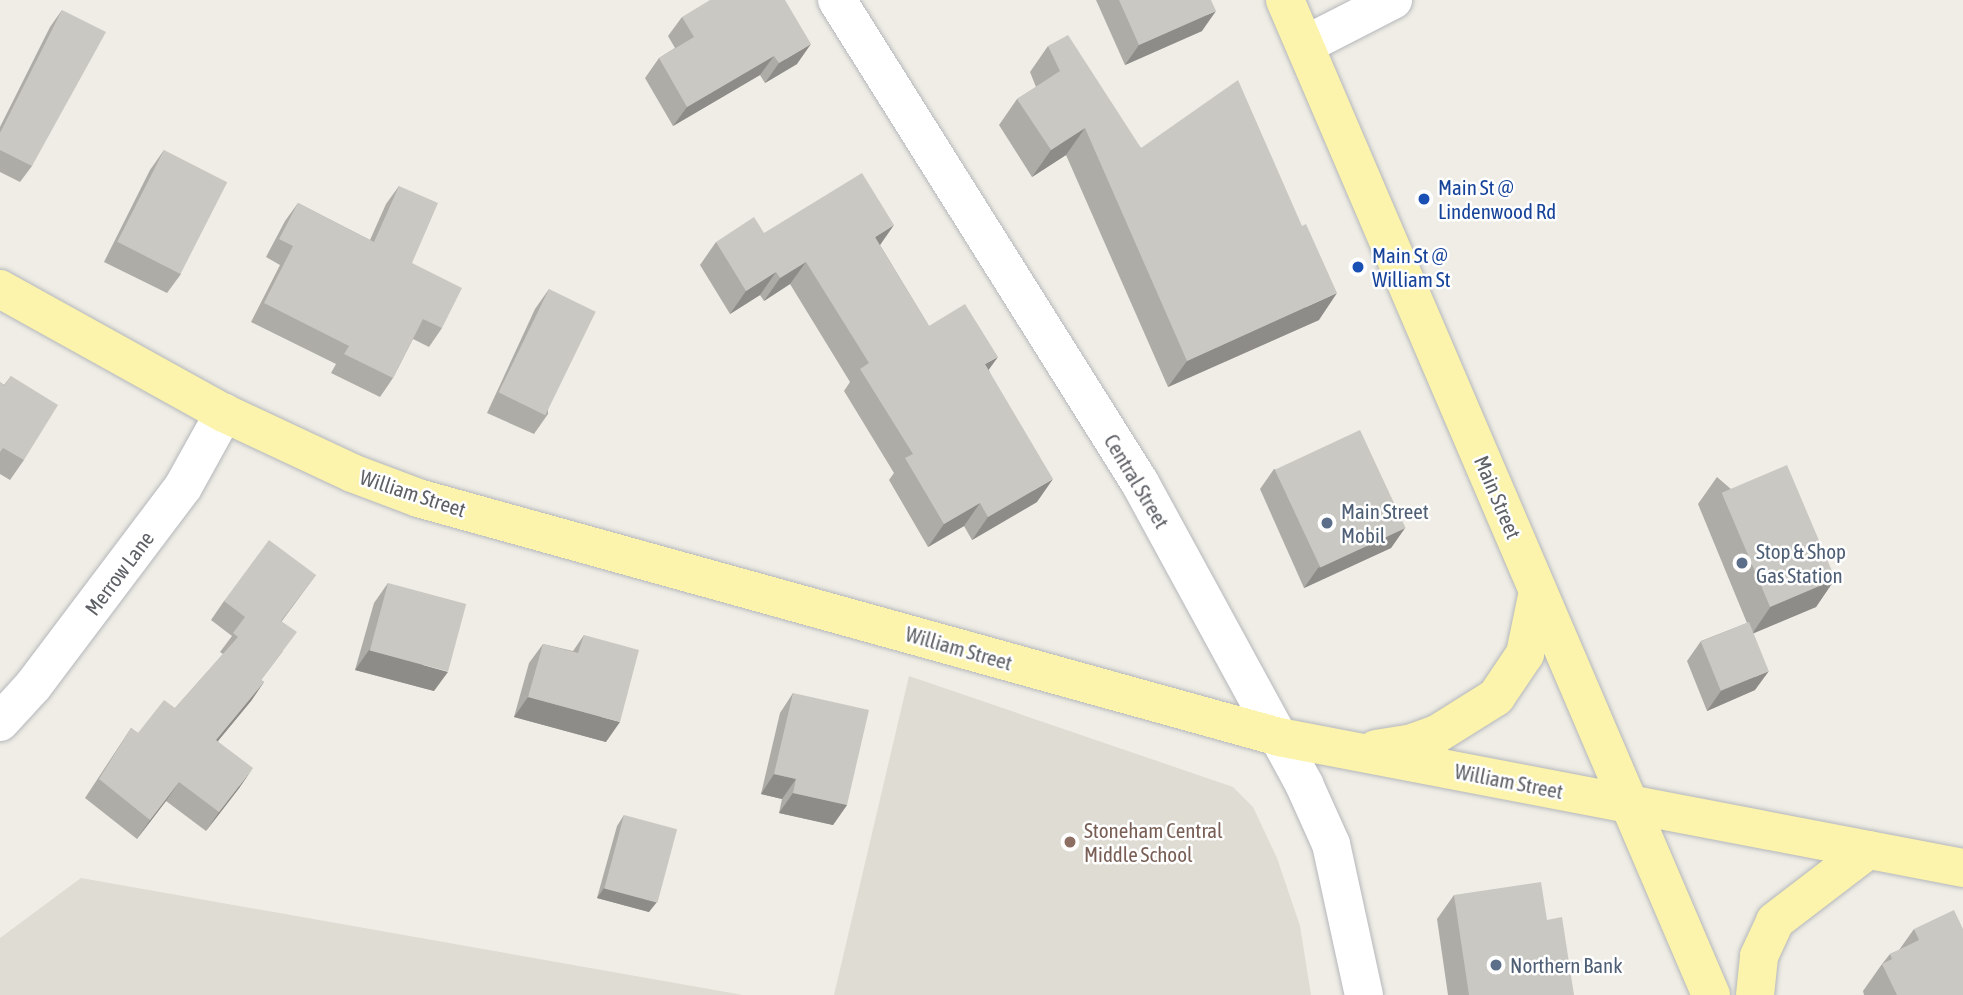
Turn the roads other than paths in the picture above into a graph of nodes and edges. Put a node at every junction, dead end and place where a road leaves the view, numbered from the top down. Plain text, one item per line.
1 (837, 0) edge
2 (1285, 0) edge
3 (1393, 0) edge
4 (1305, 45) junction
5 (0, 289) edge
6 (224, 413) junction
7 (1538, 591) junction
8 (0, 722) edge
9 (1279, 737) junction
10 (1355, 751) junction
11 (1629, 804) junction
12 (1868, 850) junction
13 (1963, 868) edge
14 (1364, 995) edge
15 (1711, 995) edge
16 (1755, 995) edge

1 - 9 street, Central Street
2 - 4 main road, Main Street
3 - 4 street
4 - 7 main road, Main Street
5 - 6 main road, William Street
6 - 8 street, Merrow Lane
6 - 9 main road, William Street
7 - 10 main road
7 - 11 main road, Main Street
9 - 10 main road, William Street
9 - 14 street, Central Street
10 - 11 main road, William Street
11 - 12 main road, William Street
11 - 15 main road, Main Street
12 - 13 main road, William Street
12 - 16 main road

